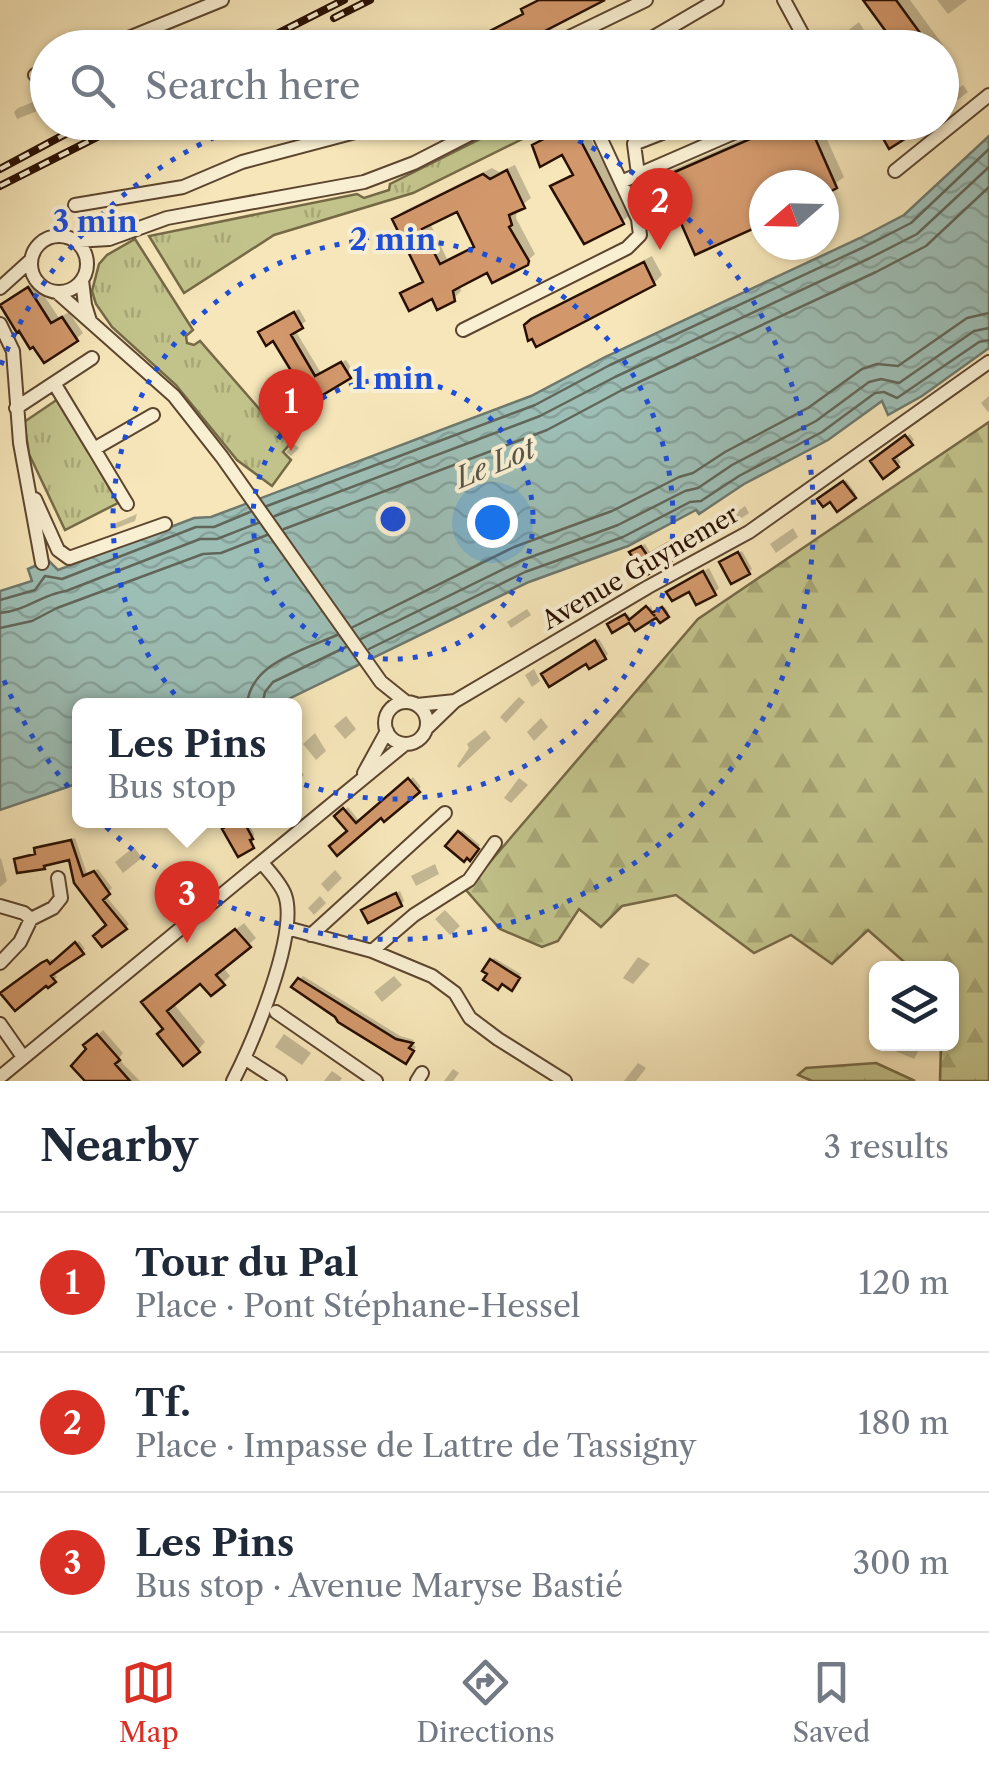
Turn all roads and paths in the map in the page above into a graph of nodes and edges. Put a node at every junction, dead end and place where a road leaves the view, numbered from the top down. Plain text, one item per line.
1 (222, 0) edge
2 (646, 0) edge
3 (716, 0) edge
4 (784, 0) edge
5 (148, 30) edge
6 (584, 30) edge
7 (665, 30) edge
8 (800, 30) edge
9 (989, 94) edge
10 (959, 119) edge
11 (324, 140) edge
12 (459, 140) edge
13 (601, 140) edge
14 (644, 140) edge
15 (717, 140) edge
16 (933, 140) edge
17 (895, 171) dead end
18 (638, 174) junction
19 (621, 182) junction
20 (75, 205) dead end
21 (109, 238) junction
22 (75, 241) junction
23 (31, 260) junction
24 (87, 262) junction
25 (12, 277) junction
26 (34, 280) junction
27 (82, 280) junction
28 (0, 288) edge
29 (58, 293) junction
30 (91, 323) junction
31 (0, 324) edge
32 (463, 330) dead end
33 (92, 358) dead end
34 (989, 362) edge
35 (54, 383) junction
36 (16, 408) junction
37 (152, 415) dead end
38 (94, 449) junction
39 (25, 474) junction
40 (127, 504) dead end
41 (165, 524) dead end
42 (42, 563) dead end
43 (389, 700) junction
44 (455, 701) junction
45 (412, 703) junction
46 (426, 729) junction
47 (386, 731) junction
48 (406, 744) junction
49 (362, 777) junction
50 (445, 813) dead end
51 (496, 844) dead end
52 (262, 863) junction
53 (58, 878) dead end
54 (0, 906) edge
55 (30, 920) junction
56 (287, 928) junction
57 (311, 935) junction
58 (372, 951) junction
59 (0, 963) edge
60 (276, 1012) dead end
61 (0, 1024) edge
62 (22, 1058) junction
63 (244, 1058) junction
64 (0, 1077) edge
65 (233, 1081) edge
66 (280, 1081) edge
67 (376, 1081) edge
68 (565, 1081) edge

1 - 5 street
2 - 6 street
3 - 7 street
4 - 8 street
9 - 10 street
11 - 20 street
12 - 21 street
13 - 19 street
14 - 18 street
15 - 18 street
16 - 17 street
18 - 19 street
19 - 32 street
21 - 22 street
21 - 24 street
22 - 23 street
22 - 24 street
23 - 25 street
23 - 26 street
24 - 27 street
25 - 26 street
25 - 28 street
26 - 29 street
27 - 29 street
27 - 30 street
29 - 30 street
30 - 43 street
31 - 36 street
33 - 35 street
34 - 44 street, Avenue Guynemer
35 - 36 street
35 - 38 street
36 - 39 street
37 - 38 street
38 - 40 street
39 - 41 street
39 - 42 street
43 - 45 street
43 - 47 street
44 - 45 street, Avenue Guynemer
44 - 46 street, Avenue Guynemer
45 - 46 street
46 - 48 street, Avenue Guynemer
47 - 48 street
47 - 49 street
48 - 49 street, Avenue Guynemer
49 - 52 street, Avenue Guynemer
50 - 57 street
51 - 58 street
52 - 56 street
52 - 62 street, Avenue Guynemer
53 - 55 street
54 - 55 street
55 - 59 street
56 - 57 street
56 - 63 street
57 - 58 street
58 - 68 street
60 - 67 street
61 - 62 street
62 - 64 street, Avenue Guynemer
63 - 65 street
63 - 66 street

